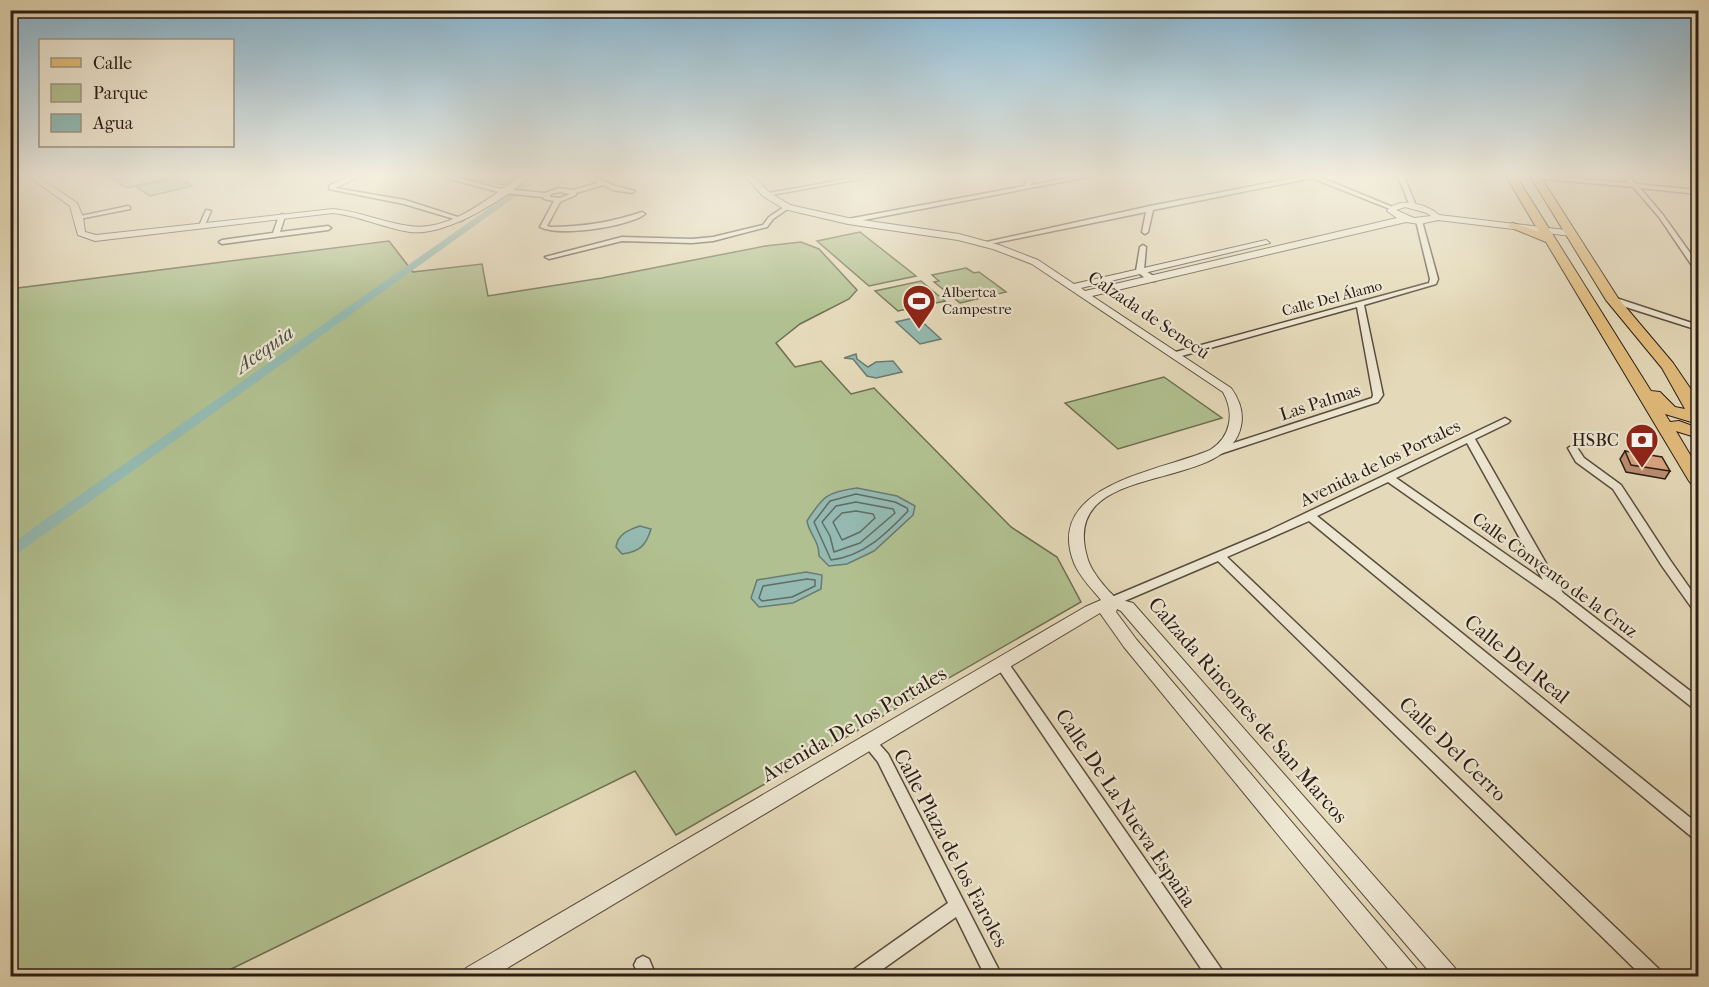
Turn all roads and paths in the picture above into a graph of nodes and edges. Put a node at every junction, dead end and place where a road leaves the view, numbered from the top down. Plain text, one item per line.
1 (80, 222) edge
2 (204, 222) edge
3 (233, 222) edge
4 (270, 222) edge
5 (280, 222) edge
6 (388, 222) edge
7 (447, 222) edge
8 (546, 222) edge
9 (603, 222) edge
10 (768, 222) edge
11 (856, 222) edge
12 (1084, 222) edge
13 (1147, 222) edge
14 (1357, 222) joint
15 (1392, 222) edge
16 (1419, 222) edge
17 (1485, 222) edge
18 (1486, 222) edge
19 (1540, 222) edge
20 (1564, 222) edge
21 (1665, 222) edge
22 (594, 224) joint
23 (202, 226) junction
24 (1514, 226) joint
25 (1370, 227) junction
26 (328, 228) dead end
27 (1546, 231) junction
28 (1145, 232) dead end
29 (1571, 233) junction
30 (276, 235) junction
31 (266, 236) junction
32 (1277, 240) junction
33 (222, 242) dead end
34 (985, 243) junction
35 (1143, 246) dead end
36 (1290, 246) junction
37 (549, 257) dead end
38 (1169, 264) junction
39 (1698, 268) edge
40 (1140, 271) junction
41 (1180, 272) junction
42 (1152, 279) junction
43 (1074, 286) junction
44 (1086, 294) junction
45 (1613, 300) junction
46 (1360, 304) junction
47 (1698, 328) edge
48 (1175, 355) junction
49 (1641, 384) junction
50 (1505, 421) dead end
51 (1698, 422) edge
52 (1666, 427) junction
53 (1469, 438) junction
54 (1573, 448) dead end
55 (1216, 452) junction
56 (1388, 477) junction
57 (1698, 481) edge
58 (1310, 516) junction
59 (1270, 535) joint
60 (1218, 556) junction
61 (1560, 597) junction
62 (1111, 602) junction
63 (1698, 608) edge
64 (1002, 664) junction
65 (1698, 704) edge
66 (868, 741) junction
67 (1698, 833) edge
68 (958, 906) junction
69 (474, 976) edge
70 (859, 976) edge
71 (994, 976) edge
72 (1216, 976) edge
73 (1408, 976) edge
74 (1447, 976) edge
75 (1654, 976) edge

1 - 23 street
2 - 23 street
3 - 23 street
4 - 31 street
5 - 30 street
6 - 7 street
8 - 22 street
9 - 22 street
10 - 37 street
11 - 34 street, Calzada de Senecú
12 - 34 street
13 - 28 street
14 - 25 street
14 - 32 street
15 - 25 street
16 - 46 street, Calle Del Álamo
17 - 27 street
18 - 24 street
19 - 27 main road
20 - 29 main road
21 - 39 street
24 - 27 main road
25 - 36 street
26 - 30 street
27 - 29 street
27 - 49 main road
29 - 45 main road
30 - 31 street
31 - 33 street
32 - 36 street
32 - 38 street
34 - 43 street, Calzada de Senecú
35 - 40 street
36 - 41 street
38 - 40 street
38 - 41 street
40 - 42 street
40 - 43 street
41 - 42 street
42 - 44 street
43 - 44 street, Calzada de Senecú
44 - 48 street, Calzada de Senecú
45 - 47 street
45 - 51 main road
46 - 48 street, Calle Del Álamo
46 - 55 street, Las Palmas
48 - 55 street, Calzada de Senecú
49 - 51 main road
49 - 52 main road
50 - 53 street, Avenida de los Portales
51 - 52 main road
52 - 57 main road
53 - 56 street, Avenida de los Portales
53 - 61 street
54 - 63 street
55 - 62 street
56 - 58 street, Avenida de los Portales
56 - 61 street, Calle Convento de la Cruz
58 - 59 street, Avenida de los Portales
58 - 67 street, Calle Del Real
59 - 60 street, Avenida De los Portales
60 - 62 street, Avenida De los Portales
60 - 75 street, Calle Del Cerro
61 - 65 street, Calle Convento de la Cruz
62 - 64 street, Avenida De los Portales
62 - 73 street
62 - 74 street, Calzada Rincones de San Marcos
64 - 66 street, Avenida De los Portales
64 - 72 street, Calle De La Nueva España
66 - 68 street, Calle Plaza de los Faroles
66 - 69 street, Avenida De los Portales
68 - 70 street
68 - 71 street, Calle Plaza de los Faroles

